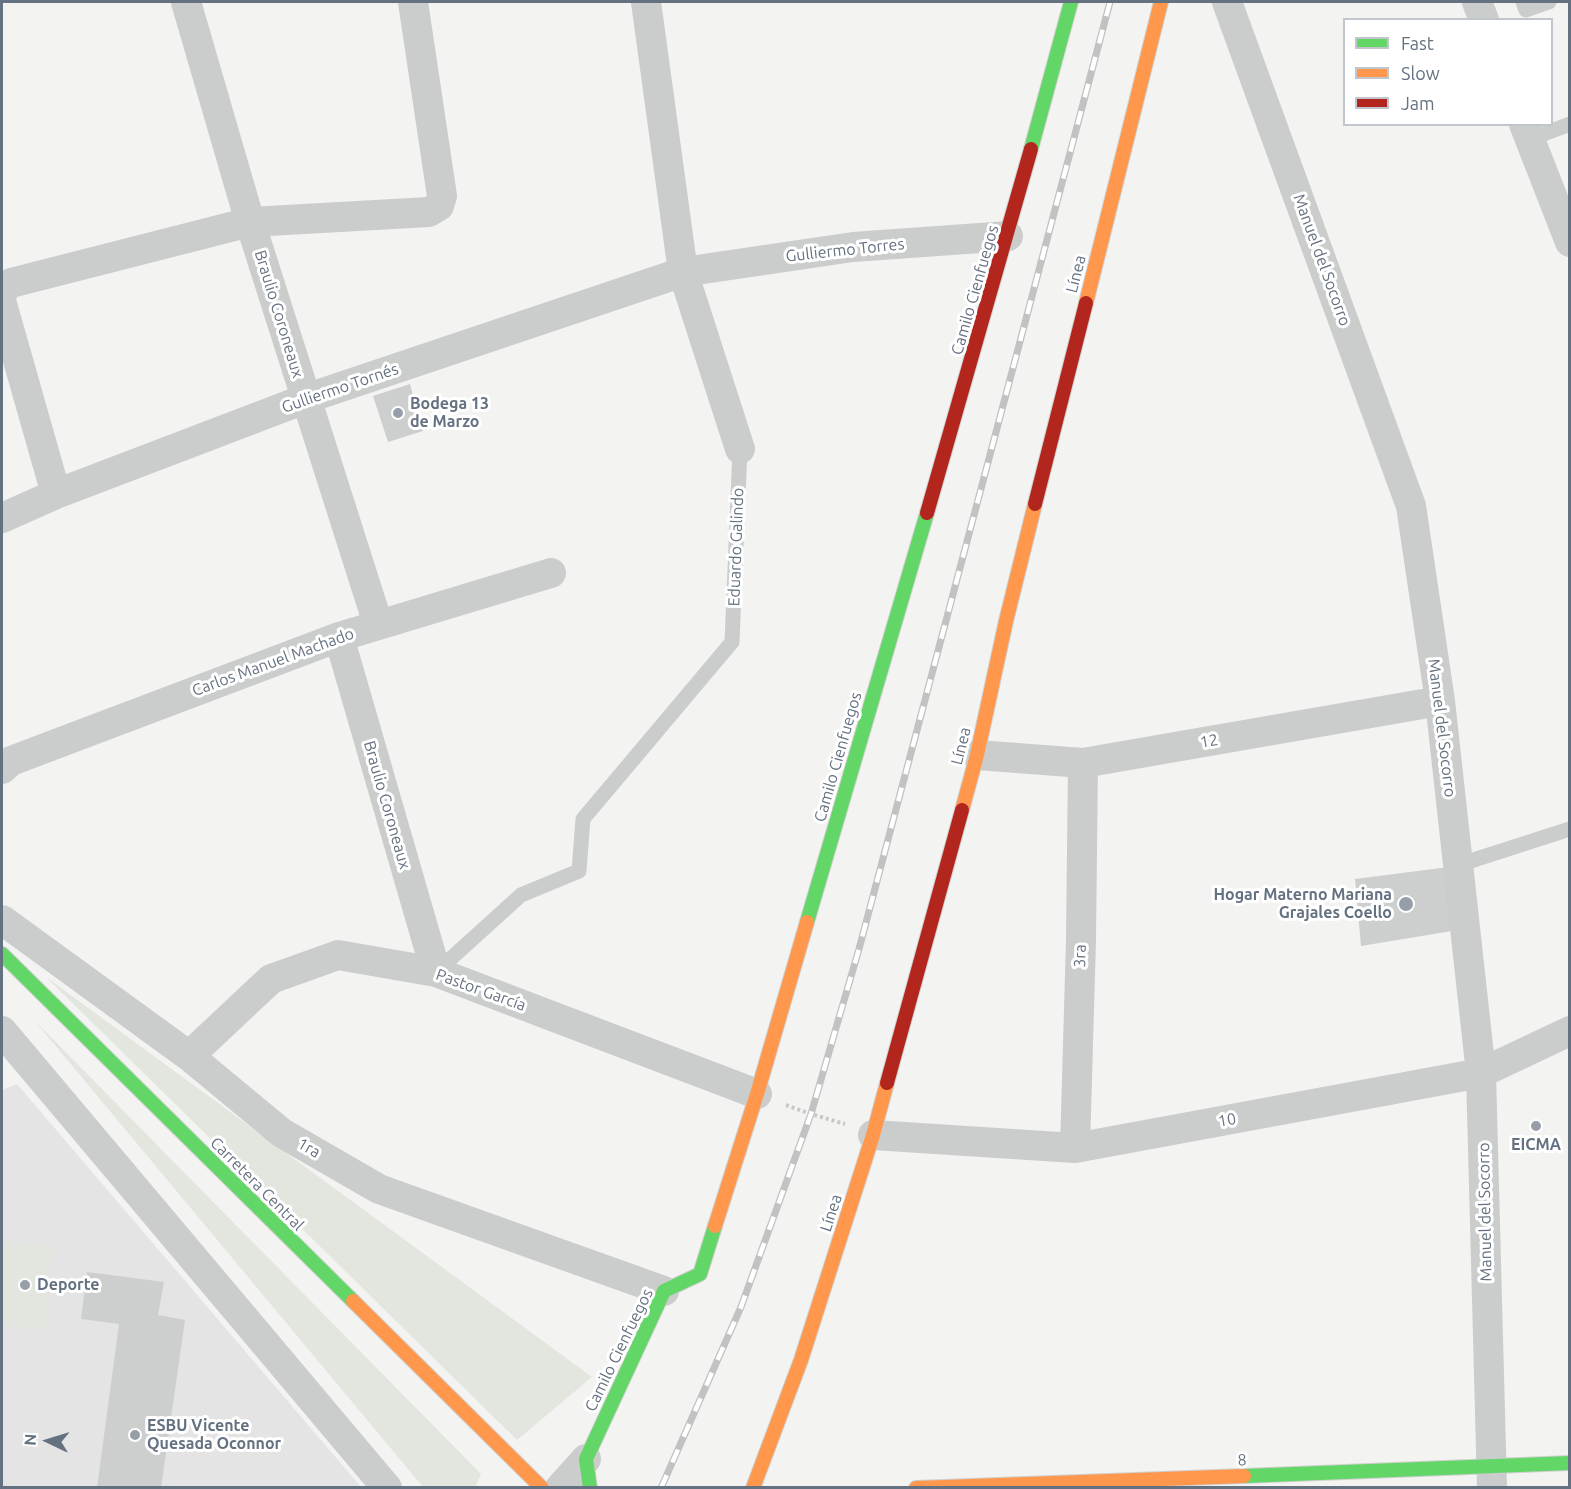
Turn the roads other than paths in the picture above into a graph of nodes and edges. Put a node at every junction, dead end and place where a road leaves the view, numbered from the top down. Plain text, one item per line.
1 (186, 2) edge
2 (413, 2) edge
3 (646, 2) edge
4 (1071, 2) edge
5 (1161, 2) edge
6 (1227, 2) edge
7 (1477, 2) edge
8 (1523, 2) edge
9 (1549, 2) edge
10 (1483, 18) edge
11 (1569, 124) edge
12 (1527, 132) edge
13 (250, 222) junction
14 (1008, 236) junction
15 (1569, 242) edge
16 (683, 272) junction
17 (2, 296) edge
18 (305, 399) junction
19 (740, 449) joint
20 (56, 494) junction
21 (2, 518) edge
22 (551, 573) dead end
23 (378, 624) junction
24 (339, 637) junction
25 (1440, 701) junction
26 (977, 755) junction
27 (1083, 763) junction
28 (2, 769) edge
29 (1569, 829) edge
30 (1458, 865) junction
31 (2, 920) edge
32 (2, 954) edge
33 (436, 972) junction
34 (2, 1031) edge
35 (1569, 1031) edge
36 (189, 1056) junction
37 (1481, 1073) junction
38 (757, 1094) junction
39 (873, 1135) junction
40 (1075, 1148) junction
41 (664, 1291) junction
42 (586, 1459) junction
43 (1569, 1462) edge
44 (1491, 1478) edge
45 (387, 1488) edge
46 (542, 1488) edge
47 (560, 1488) edge
48 (590, 1488) edge
49 (753, 1488) edge
50 (916, 1488) edge

1 - 13 street, Braulio Coroneaux
2 - 13 street
3 - 16 street, Eduardo Galindo
4 - 14 main road, Camilo Cienfuegos
5 - 26 main road, Línea
6 - 25 street, Manuel del Socorro
7 - 10 street
8 - 9 lane
11 - 12 lane
12 - 15 street
13 - 17 street
13 - 18 street, Braulio Coroneaux
14 - 16 street, Gulliermo Torres
14 - 38 main road, Camilo Cienfuegos
16 - 18 street, Gulliermo Tornés
16 - 19 street, Eduardo Galindo
17 - 20 street
18 - 20 street, Gulliermo Tornés
18 - 23 street, Braulio Coroneaux
19 - 33 lane, Eduardo Galindo
20 - 21 street, Gulliermo Tornés
22 - 23 street, Carlos Manuel Machado
23 - 24 street, Carlos Manuel Machado
24 - 28 street, Carlos Manuel Machado
24 - 33 street, Braulio Coroneaux
25 - 27 street, 12
25 - 30 street, Manuel del Socorro
26 - 27 street, 12
26 - 39 main road, Línea
27 - 40 street, 3ra
29 - 30 lane
30 - 37 street, Manuel del Socorro
31 - 36 street, 1ra
32 - 46 main road, Carretera Central
33 - 36 street, Pastor García
33 - 38 street, Pastor García
34 - 45 street
35 - 37 street, 10
36 - 41 street, 1ra
37 - 40 street, 10
37 - 44 street, Manuel del Socorro
38 - 41 main road, Camilo Cienfuegos
39 - 40 street, 10
39 - 49 main road, Línea
41 - 42 main road, Camilo Cienfuegos
42 - 47 street
42 - 48 main road
43 - 44 main road, 8
44 - 50 main road, 8

